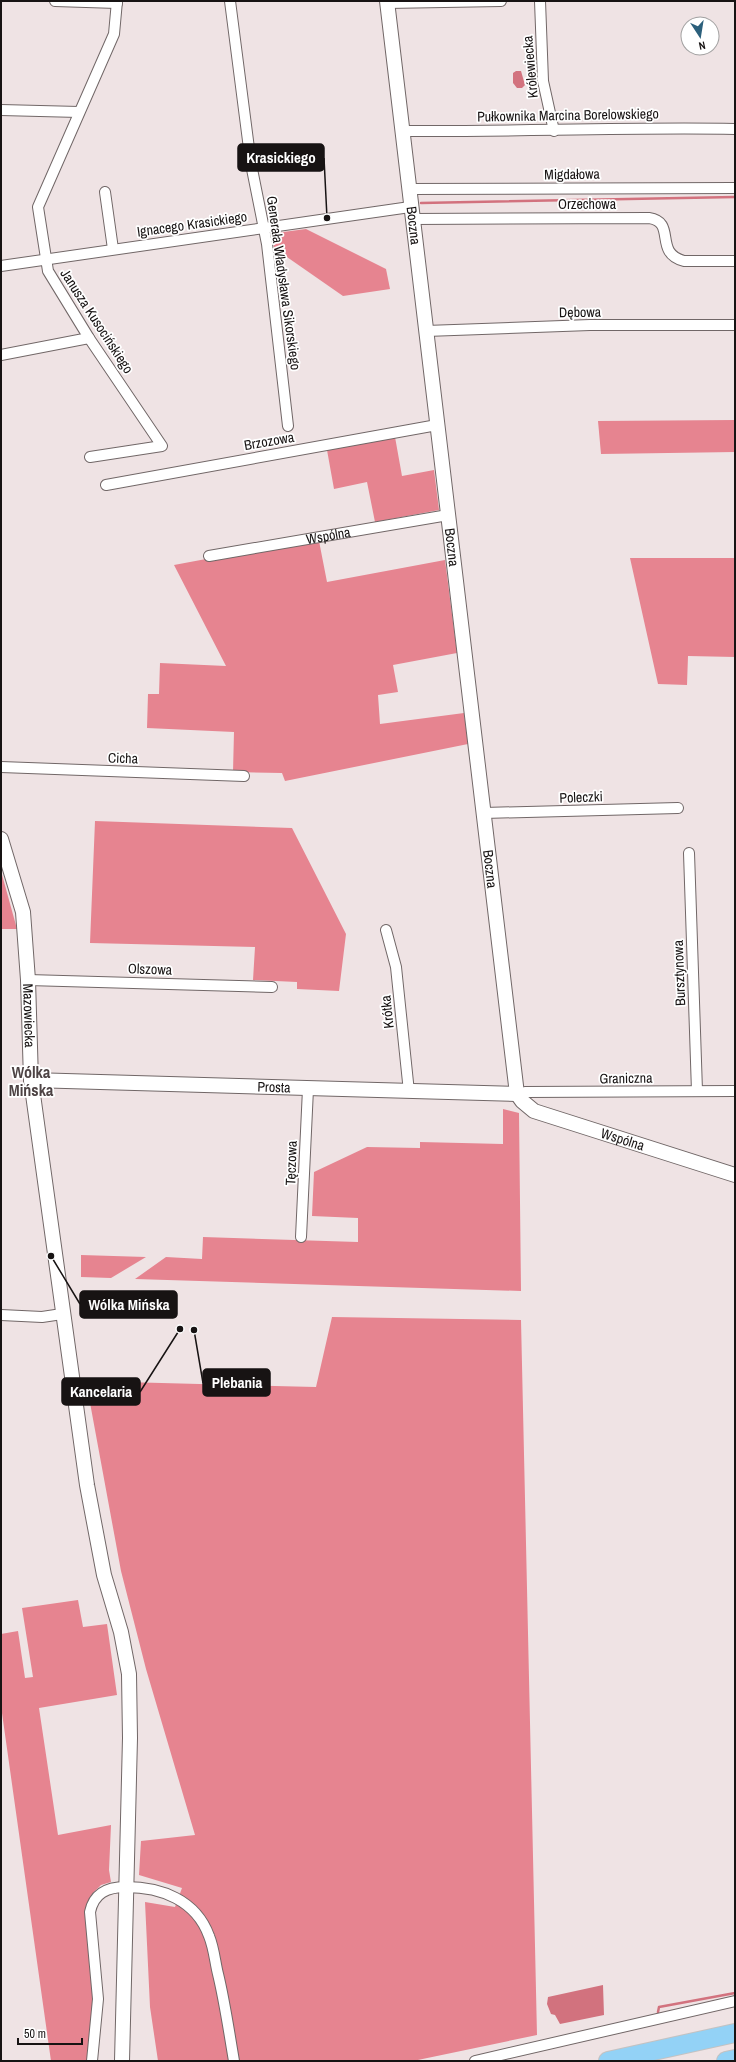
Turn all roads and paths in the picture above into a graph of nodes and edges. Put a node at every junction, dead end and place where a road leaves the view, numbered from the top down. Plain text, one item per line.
1 (55, 1) edge
2 (230, 1) edge
3 (501, 1) edge
4 (540, 1) edge
5 (117, 2) edge
6 (387, 2) edge
7 (1, 110) edge
8 (79, 112) junction
9 (735, 128) edge
10 (554, 131) junction
11 (402, 132) junction
12 (735, 188) edge
13 (408, 189) junction
14 (105, 192) dead end
15 (411, 213) junction
16 (264, 228) junction
17 (113, 249) junction
18 (47, 259) junction
19 (735, 261) edge
20 (1, 266) edge
21 (735, 325) edge
22 (426, 331) junction
23 (89, 338) junction
24 (1, 355) edge
25 (437, 425) junction
26 (288, 426) dead end
27 (90, 458) dead end
28 (106, 485) dead end
29 (448, 515) junction
30 (209, 556) dead end
31 (1, 767) edge
32 (244, 776) dead end
33 (678, 808) dead end
34 (484, 814) junction
35 (1, 839) edge
36 (689, 853) dead end
37 (386, 930) dead end
38 (28, 980) junction
39 (272, 986) dead end
40 (31, 1080) junction
41 (308, 1089) junction
42 (697, 1091) junction
43 (735, 1091) edge
44 (409, 1092) junction
45 (518, 1094) junction
46 (735, 1175) edge
47 (302, 1237) dead end
48 (62, 1314) junction
49 (1, 1315) edge
50 (126, 1887) junction
51 (735, 2001) edge
52 (735, 2033) edge
53 (735, 2059) edge
54 (92, 2061) edge
55 (122, 2061) edge
56 (234, 2061) edge
57 (475, 2061) edge
58 (608, 2061) edge
59 (726, 2061) edge

1 - 5 street
2 - 16 street, Generała Władysława Sikorskiego
3 - 6 street
4 - 10 street, Królewiecka
5 - 8 street, Janusza Kusocińskiego
6 - 11 street, Boczna
7 - 8 street
8 - 18 street, Janusza Kusocińskiego
9 - 10 street, Pułkownika Marcina Borelowskiego
10 - 11 street, Pułkownika Marcina Borelowskiego
11 - 13 street, Boczna
12 - 13 street, Migdałowa
13 - 15 street, Boczna
14 - 17 street
15 - 16 street, Ignacego Krasickiego
15 - 19 street, Orzechowa
15 - 22 street, Boczna
16 - 17 street, Ignacego Krasickiego
16 - 26 street, Generała Władysława Sikorskiego
17 - 18 street, Ignacego Krasickiego
18 - 20 street, Ignacego Krasickiego
18 - 23 street, Janusza Kusocińskiego
21 - 22 street, Dębowa
22 - 25 street, Boczna
23 - 24 street
23 - 27 street, Janusza Kusocińskiego
25 - 28 street, Brzozowa
25 - 29 street, Boczna
29 - 30 street, Wspólna
29 - 34 street, Boczna
31 - 32 street, Cicha
33 - 34 street, Poleczki
34 - 45 street, Boczna
35 - 38 street, Mazowiecka
36 - 42 street, Bursztynowa
37 - 44 street, Krótka
38 - 39 street, Olszowa
38 - 40 street, Mazowiecka
40 - 41 street, Prosta
40 - 48 street, Mazowiecka
41 - 44 street, Prosta
41 - 47 street, Tęczowa
42 - 43 street, Graniczna
42 - 45 street, Graniczna
44 - 45 street, Prosta
45 - 46 street, Wspólna
48 - 49 street
48 - 50 street, Mazowiecka
50 - 54 street
50 - 55 street, Mazowiecka
50 - 56 street
51 - 57 street
52 - 58 highway
53 - 59 highway

